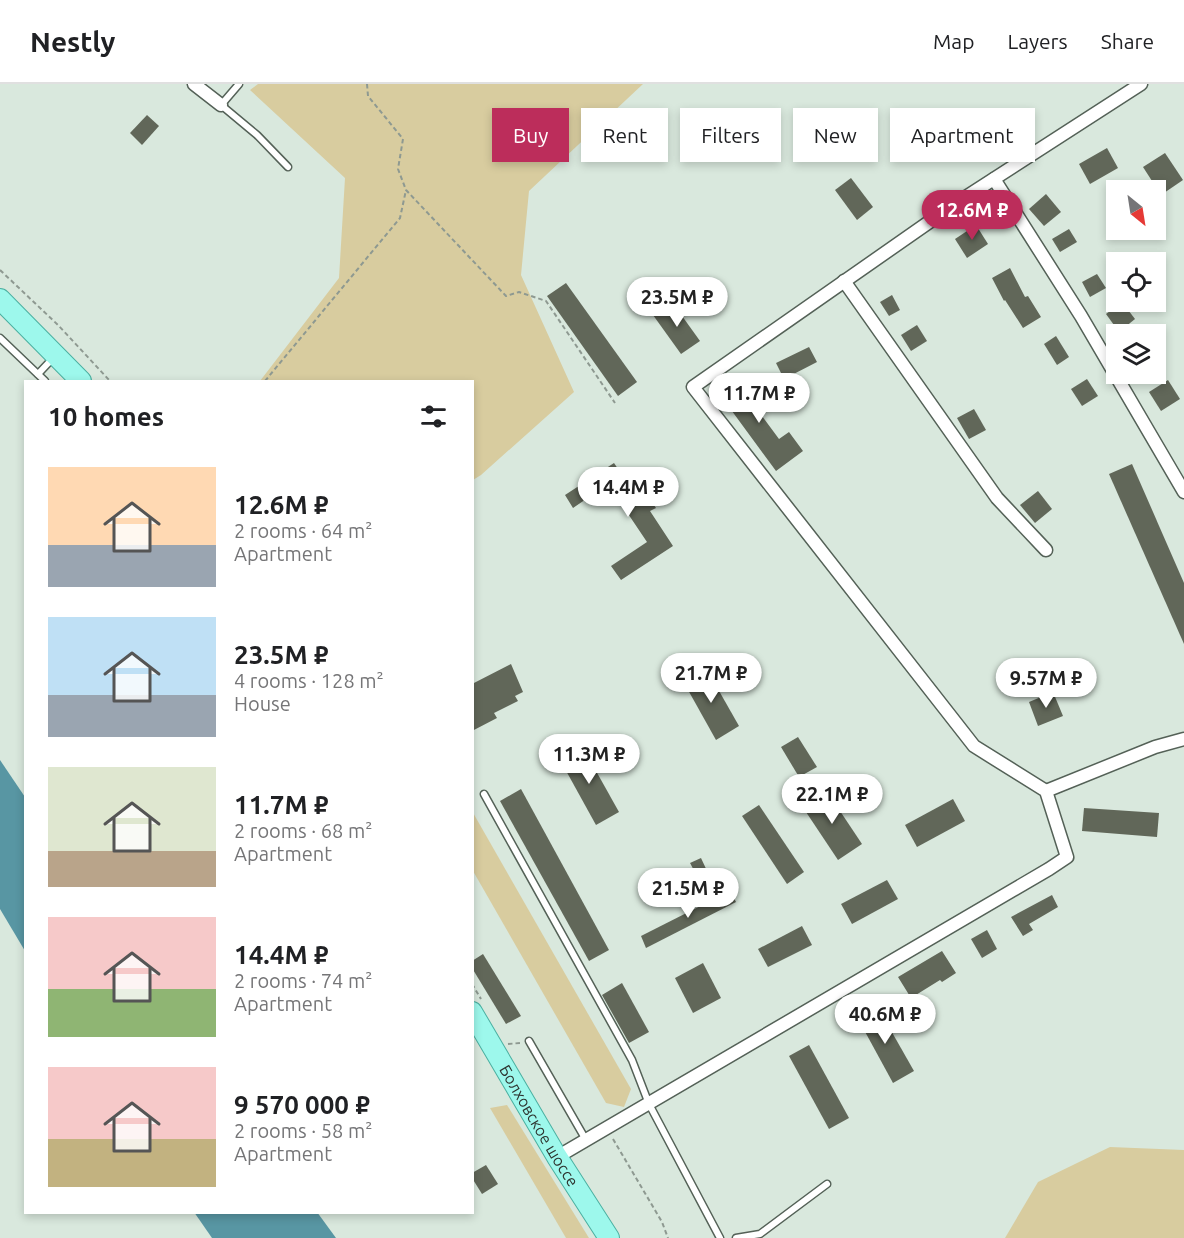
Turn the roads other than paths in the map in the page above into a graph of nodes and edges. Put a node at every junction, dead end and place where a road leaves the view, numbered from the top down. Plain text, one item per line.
1 (194, 84) edge
2 (238, 84) edge
3 (1141, 84) edge
4 (221, 105) junction
5 (288, 167) dead end
6 (994, 179) junction
7 (844, 282) junction
8 (0, 299) edge
9 (0, 338) edge
10 (56, 355) junction
11 (38, 374) junction
12 (44, 380) edge
13 (80, 380) edge
14 (1184, 492) edge
15 (1046, 550) dead end
16 (1184, 740) edge
17 (1046, 791) junction
18 (484, 794) dead end
19 (474, 1015) edge
20 (529, 1041) dead end
21 (649, 1104) junction
22 (586, 1141) junction
23 (557, 1157) junction
24 (827, 1184) dead end
25 (609, 1238) edge
26 (720, 1238) edge
27 (736, 1238) edge

1 - 4 street
2 - 4 lane
3 - 6 street
4 - 5 lane
6 - 7 street
6 - 14 street
7 - 15 street
7 - 17 street
8 - 10 main road
9 - 11 lane
10 - 11 lane
10 - 13 main road
11 - 12 lane
16 - 17 street
17 - 21 street
18 - 21 lane
19 - 23 main road, Болховское шоссе
20 - 22 lane
21 - 22 street
21 - 26 lane
22 - 23 street
23 - 25 main road, Болховское шоссе
24 - 27 lane

